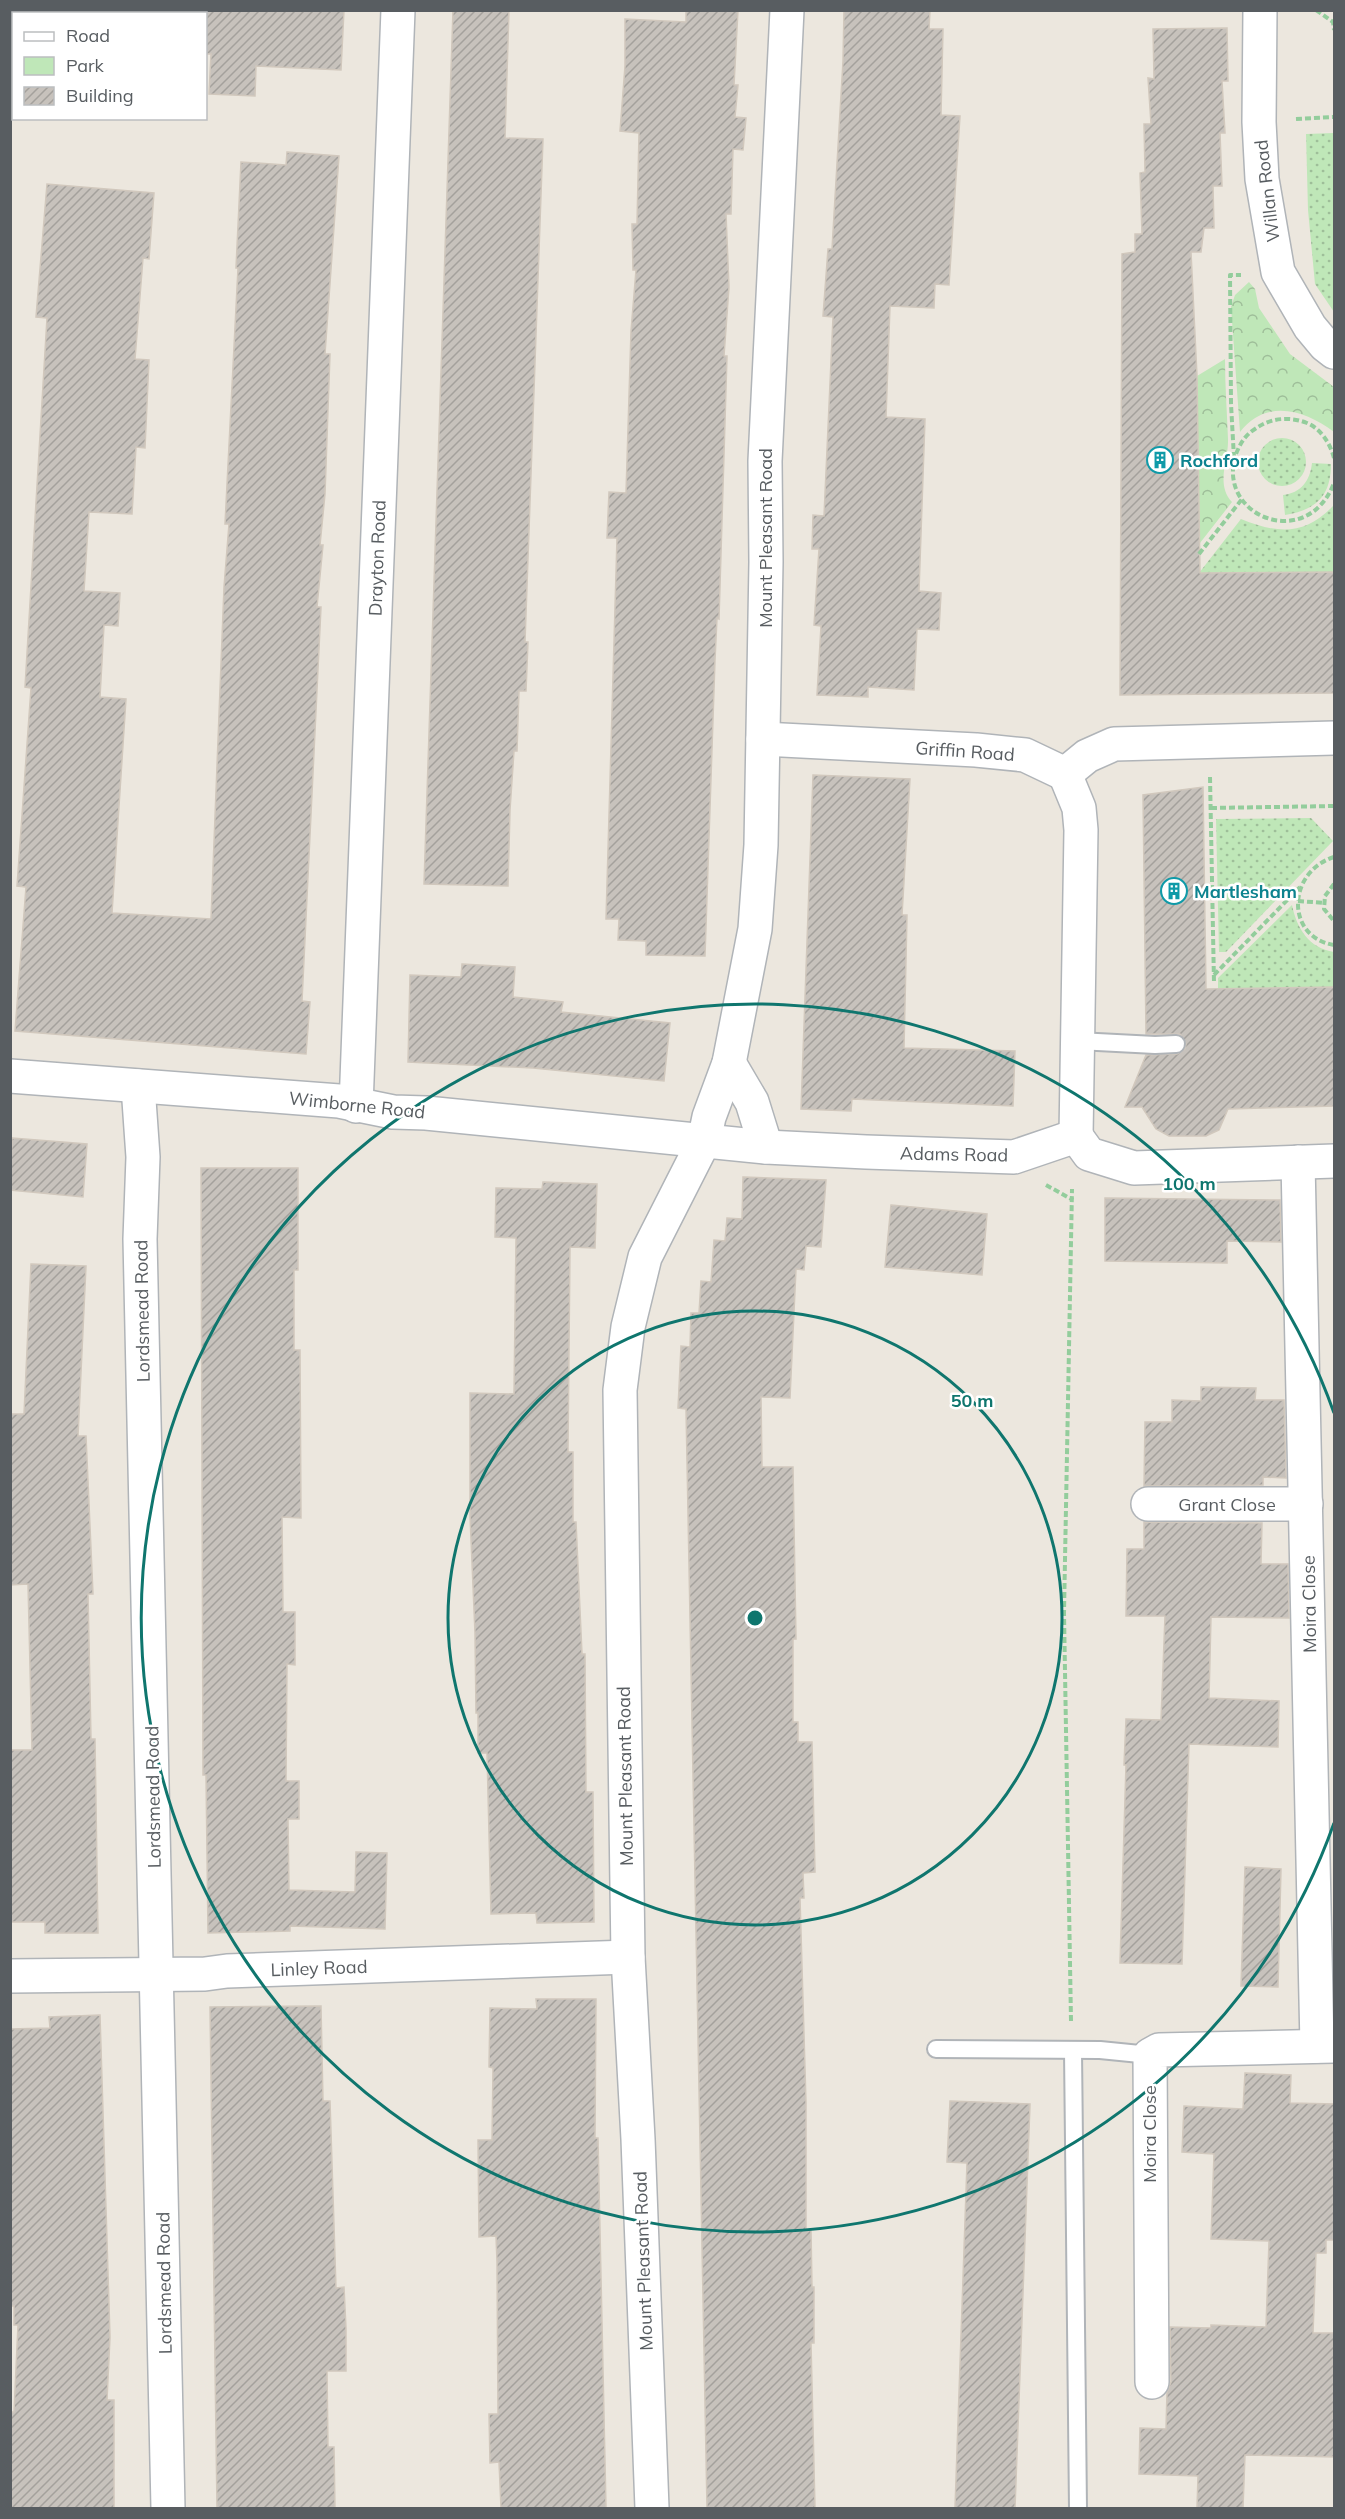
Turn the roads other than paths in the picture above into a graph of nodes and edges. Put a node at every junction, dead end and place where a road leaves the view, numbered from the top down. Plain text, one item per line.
1 (398, 10) edge
2 (787, 10) edge
3 (1260, 10) edge
4 (1335, 352) edge
5 (1335, 738) edge
6 (763, 740) junction
7 (1065, 774) junction
8 (1078, 1041) junction
9 (1176, 1044) dead end
10 (729, 1063) junction
11 (10, 1076) edge
12 (138, 1086) junction
13 (348, 1103) junction
14 (704, 1141) junction
15 (1083, 1145) junction
16 (766, 1147) junction
17 (1335, 1161) edge
18 (1298, 1162) junction
19 (1148, 1504) dead end
20 (1306, 1504) junction
21 (628, 1957) junction
22 (158, 1974) junction
23 (10, 1976) edge
24 (1326, 2046) edge
25 (936, 2049) dead end
26 (1073, 2051) junction
27 (1150, 2055) junction
28 (1152, 2382) dead end
29 (168, 2508) edge
30 (652, 2508) edge
31 (1078, 2508) edge

1 - 13 street, Drayton Road
2 - 6 street, Mount Pleasant Road
3 - 4 street, Willan Road
5 - 7 street
6 - 7 street, Griffin Road
6 - 10 street, Mount Pleasant Road
7 - 8 street
8 - 9 lane
8 - 15 street
10 - 14 street, Mount Pleasant Road
10 - 16 street
11 - 12 street, Wimborne Road
12 - 13 street, Wimborne Road
12 - 22 street, Lordsmead Road
13 - 14 street, Wimborne Road
14 - 16 street, Adams Road
14 - 21 street, Mount Pleasant Road
15 - 16 street, Adams Road
15 - 18 street
17 - 18 street
18 - 20 street, Moira Close
19 - 20 street, Grant Close
20 - 24 street, Moira Close
21 - 22 street, Linley Road
21 - 30 street, Mount Pleasant Road
22 - 23 street, Linley Road
22 - 29 street, Lordsmead Road
24 - 27 street, Moira Close
25 - 26 lane
26 - 27 lane
26 - 31 lane
27 - 28 street, Moira Close

